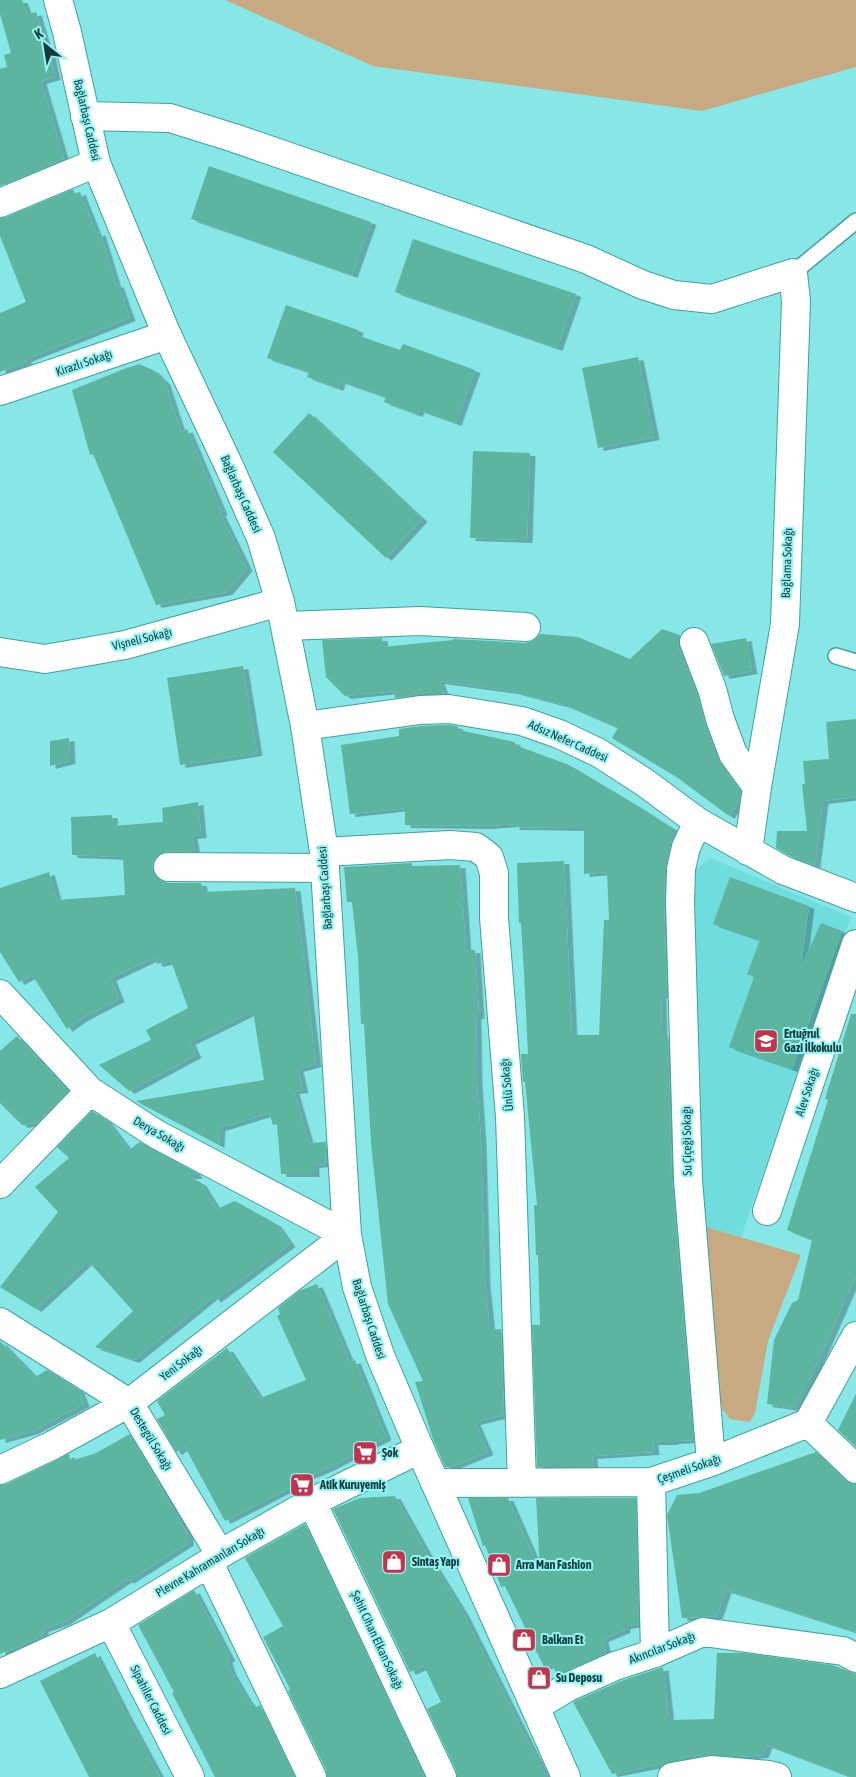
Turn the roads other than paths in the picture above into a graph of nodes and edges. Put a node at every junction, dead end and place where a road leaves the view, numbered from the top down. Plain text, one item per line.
1 (58, 0) edge
2 (86, 116) junction
3 (96, 162) junction
4 (0, 203) edge
5 (856, 221) edge
6 (793, 272) junction
7 (168, 335) junction
8 (0, 391) edge
9 (283, 614) junction
10 (526, 627) dead end
11 (694, 642) dead end
12 (0, 652) edge
13 (836, 656) dead end
14 (856, 662) edge
15 (304, 726) junction
16 (757, 788) junction
17 (698, 822) junction
18 (748, 851) junction
19 (324, 860) junction
20 (168, 867) dead end
21 (856, 898) edge
22 (856, 944) edge
23 (0, 994) edge
24 (90, 1091) junction
25 (0, 1184) edge
26 (767, 1211) dead end
27 (347, 1235) junction
28 (0, 1322) edge
29 (856, 1336) edge
30 (129, 1403) junction
31 (808, 1423) junction
32 (420, 1449) junction
33 (711, 1462) junction
34 (856, 1469) edge
35 (0, 1470) edge
36 (652, 1482) junction
37 (435, 1483) junction
38 (522, 1483) junction
39 (312, 1502) junction
40 (214, 1558) junction
41 (111, 1622) junction
42 (655, 1652) junction
43 (856, 1658) edge
44 (0, 1674) edge
45 (534, 1707) junction
46 (190, 1777) edge
47 (312, 1777) edge
48 (442, 1777) edge
49 (566, 1777) edge
50 (672, 1777) edge
51 (777, 1777) edge

1 - 2 street, Bağlarbaşı Caddesi
2 - 3 street, Bağlarbaşı Caddesi
2 - 6 street
3 - 4 street
3 - 7 street, Bağlarbaşı Caddesi
5 - 6 lane
6 - 16 street, Bağlama Sokağı
7 - 8 street, Kirazlı Sokağı
7 - 9 street, Bağlarbaşı Caddesi
9 - 10 street, Vişneli Sokağı
9 - 12 street, Vişneli Sokağı
9 - 15 street, Bağlarbaşı Caddesi
11 - 16 street
13 - 14 lane
15 - 17 street, Adsız Nefer Caddesi
15 - 19 street, Bağlarbaşı Caddesi
16 - 18 street, Bağlama Sokağı
17 - 18 street, Adsız Nefer Caddesi
17 - 33 street, Su Çiçeği Sokağı
18 - 21 street, Adsız Nefer Caddesi
19 - 20 street, Ünlü Sokağı
19 - 27 street, Bağlarbaşı Caddesi
19 - 38 street, Ünlü Sokağı
22 - 26 street, Alev Sokağı
23 - 24 street, Derya Sokağı
24 - 25 street
24 - 27 street, Derya Sokağı
27 - 30 street, Yeni Sokağı
27 - 32 street, Bağlarbaşı Caddesi
28 - 30 street, Destegül Sokağı
29 - 31 street
30 - 35 street, Yeni Sokağı
30 - 40 street, Destegül Sokağı
31 - 33 street, Çeşmeli Sokağı
31 - 34 street
32 - 37 street, Bağlarbaşı Caddesi
32 - 39 street, Plevne Kahramanları Sokağı
33 - 36 street, Çeşmeli Sokağı
36 - 38 street, Çeşmeli Sokağı
36 - 42 street
37 - 38 street, Çeşmeli Sokağı
37 - 45 street, Bağlarbaşı Caddesi
39 - 40 street, Plevne Kahramanları Sokağı
39 - 48 street, Şehit Cihan Elkan Sokağı
40 - 41 street, Plevne Kahramanları Sokağı
40 - 47 street, Destegül Sokağı
41 - 44 street, Plevne Kahramanları Sokağı
41 - 46 street, Sipahiler Caddesi
42 - 43 street, Akıncılar Sokağı
42 - 45 street, Akıncılar Sokağı
45 - 49 street, Bağlarbaşı Caddesi
50 - 51 street

